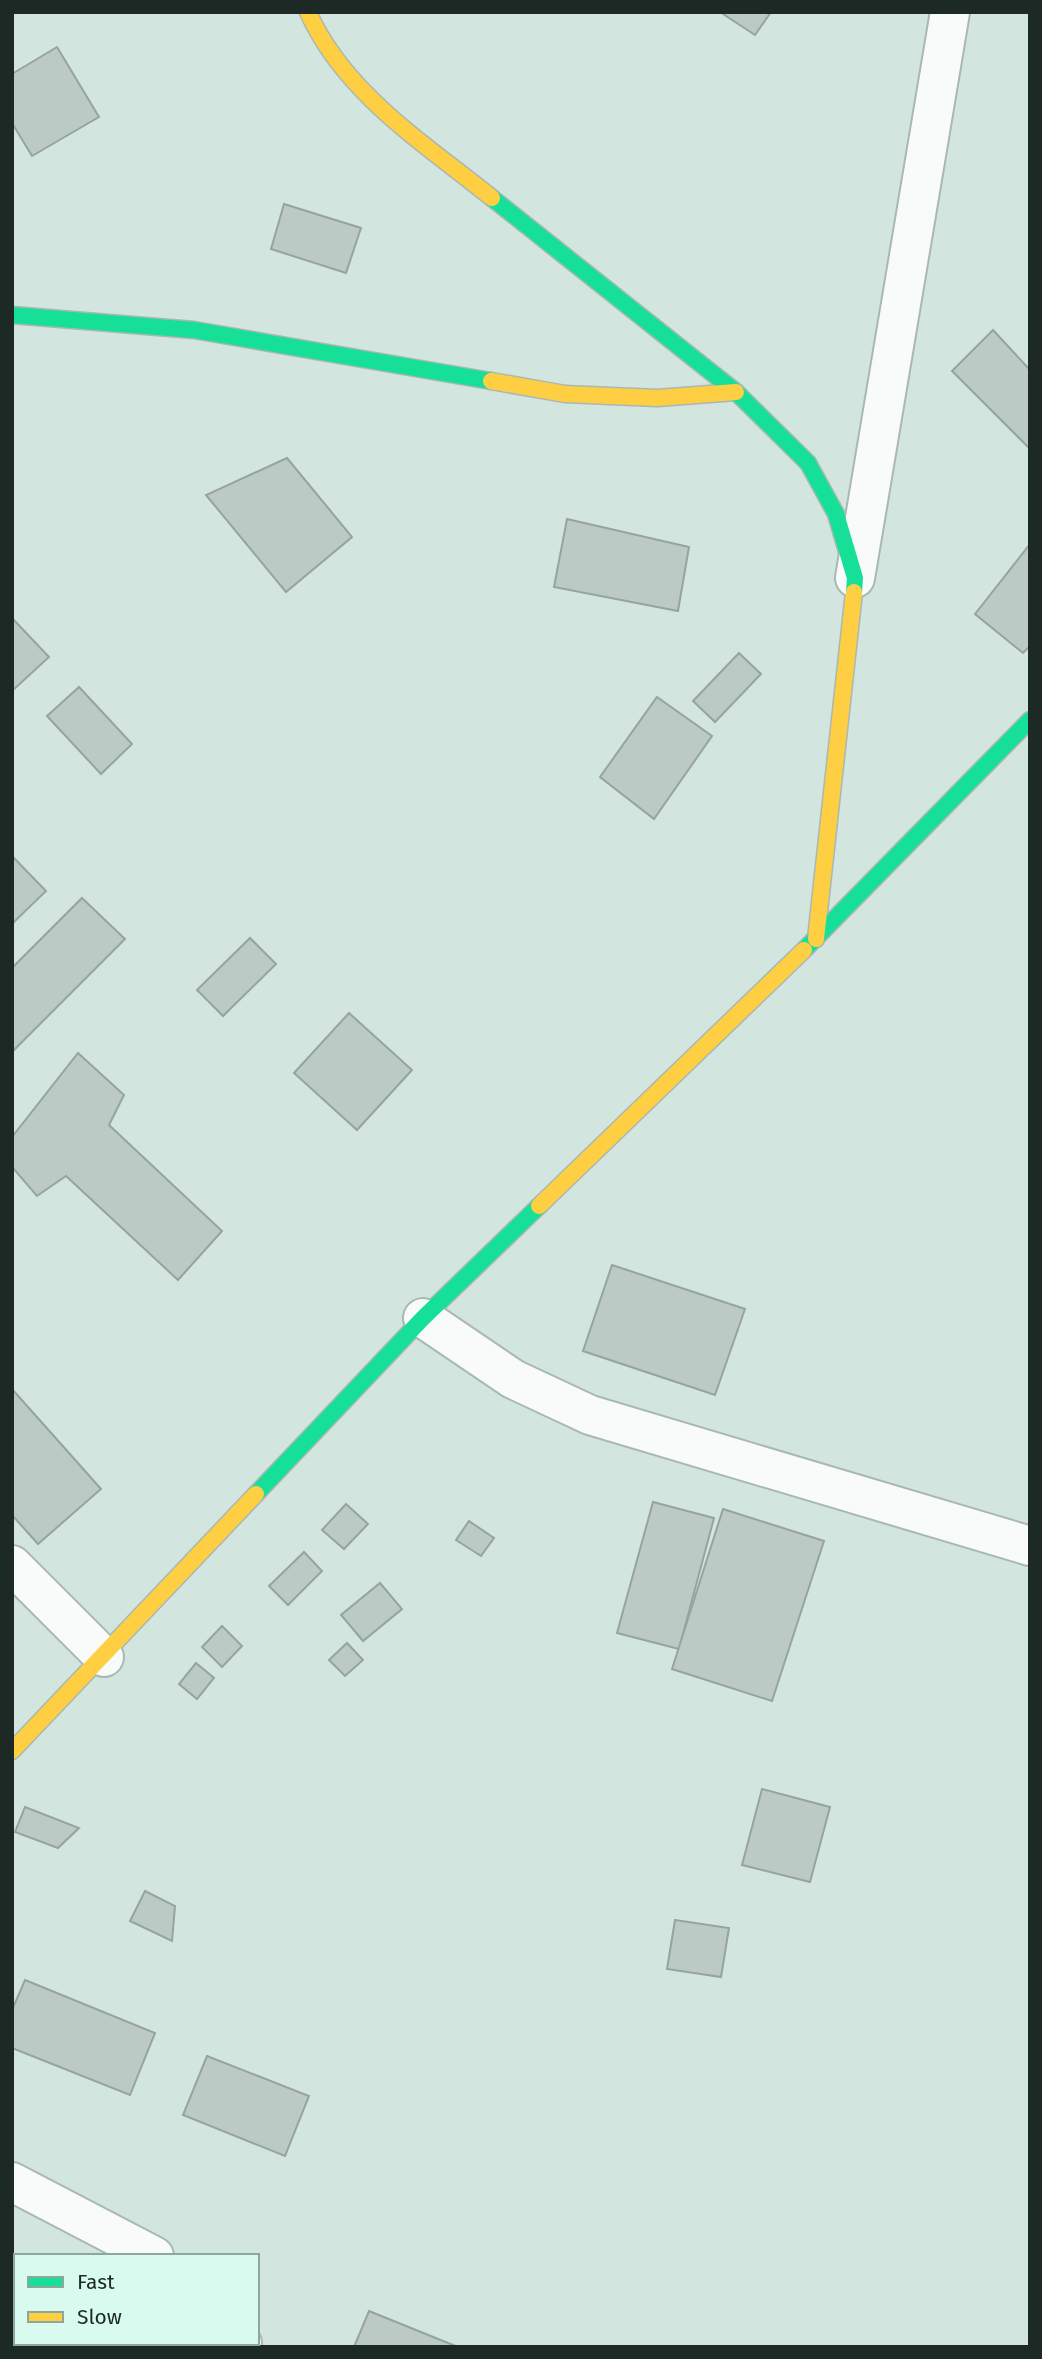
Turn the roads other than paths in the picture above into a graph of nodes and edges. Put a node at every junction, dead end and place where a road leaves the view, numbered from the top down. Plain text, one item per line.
1 (308, 12) edge
2 (950, 12) edge
3 (12, 315) edge
4 (736, 392) junction
5 (855, 578) junction
6 (1030, 720) edge
7 (816, 939) junction
8 (423, 1318) junction
9 (1030, 1546) edge
10 (12, 1565) edge
11 (104, 1657) junction
12 (12, 1751) edge
13 (12, 2182) edge
14 (150, 2254) edge

1 - 4 street
2 - 5 street
3 - 4 street
4 - 5 street
5 - 7 street
6 - 7 street
7 - 8 street
8 - 9 street
8 - 11 street
10 - 11 street
11 - 12 street
13 - 14 street

